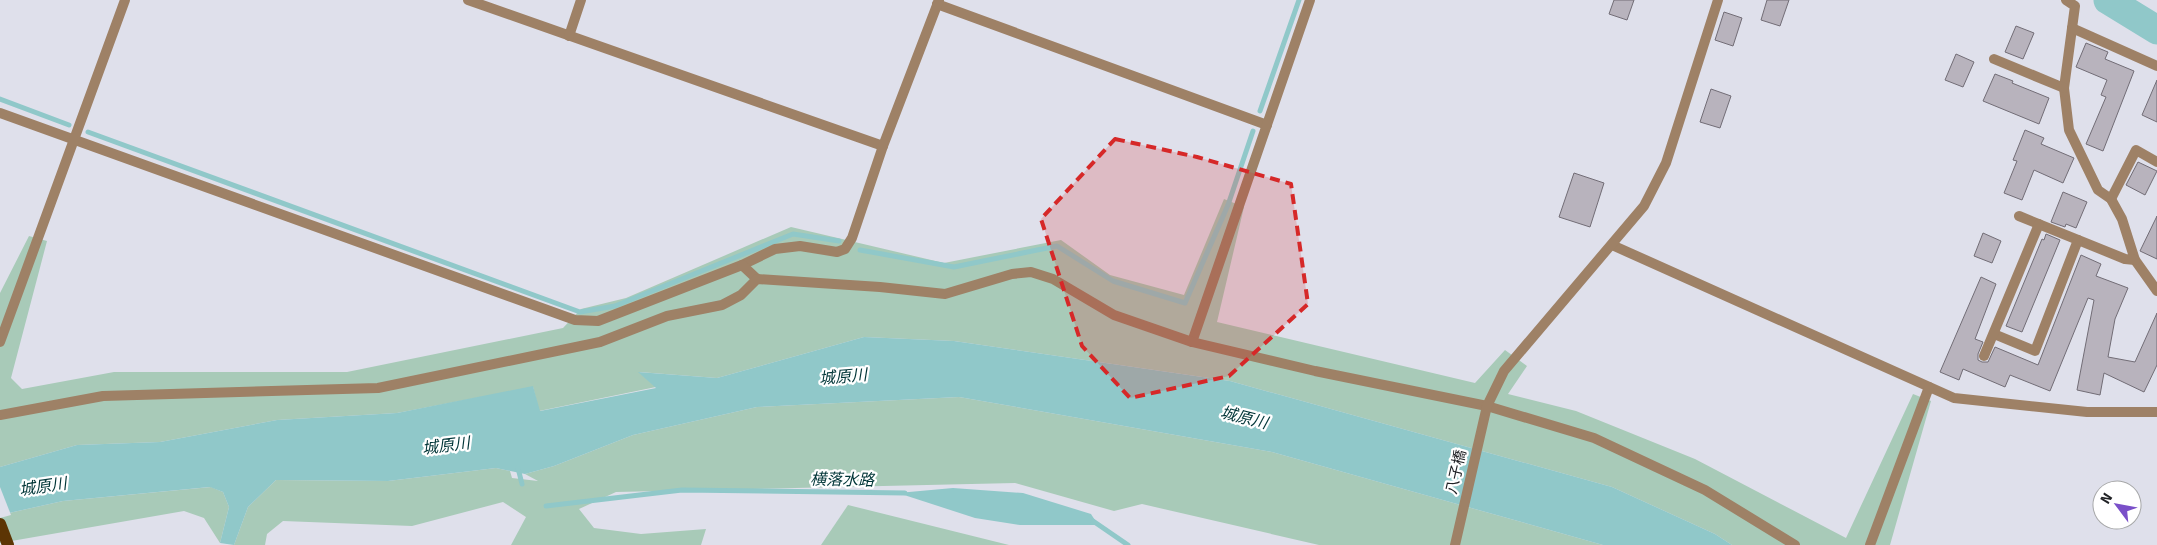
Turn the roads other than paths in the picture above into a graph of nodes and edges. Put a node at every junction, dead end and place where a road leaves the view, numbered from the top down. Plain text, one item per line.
1 (125, 0) edge
2 (468, 0) edge
3 (582, 0) edge
4 (1310, 0) edge
5 (1718, 0) edge
6 (2066, 0) edge
7 (938, 2) edge
8 (2072, 28) junction
9 (569, 36) junction
10 (1994, 59) dead end
11 (2157, 66) edge
12 (2064, 88) junction
13 (0, 114) edge
14 (1267, 125) junction
15 (74, 140) junction
16 (883, 146) junction
17 (2157, 162) edge
18 (2111, 200) junction
19 (2019, 216) dead end
20 (2039, 224) junction
21 (2078, 240) junction
22 (1612, 245) junction
23 (2135, 260) junction
24 (742, 265) junction
25 (757, 279) junction
26 (2157, 292) edge
27 (1994, 334) junction
28 (0, 342) edge
29 (1192, 342) junction
30 (1984, 356) dead end
31 (1929, 387) junction
32 (1487, 406) junction
33 (2157, 412) edge
34 (0, 415) edge
35 (0, 524) edge
36 (8, 545) edge
37 (1455, 545) edge
38 (1795, 545) edge
39 (1870, 545) edge

1 - 15 street
2 - 9 street
3 - 9 street
4 - 14 street
5 - 22 street, 八子橋
6 - 8 street
7 - 14 street
7 - 16 street
8 - 11 street
8 - 12 street
9 - 16 street
10 - 12 street
12 - 18 street
13 - 15 street
14 - 29 street
15 - 24 street
15 - 28 street
16 - 24 street
17 - 18 street
18 - 23 street
19 - 20 street
20 - 21 street
20 - 27 street
21 - 23 street
21 - 27 street
22 - 31 street
22 - 32 street, 八子橋
23 - 26 street
24 - 25 street
25 - 29 street
25 - 34 street
27 - 30 street
29 - 32 street
31 - 33 street
31 - 39 street
32 - 37 street, 八子橋
32 - 38 street
35 - 36 main road

